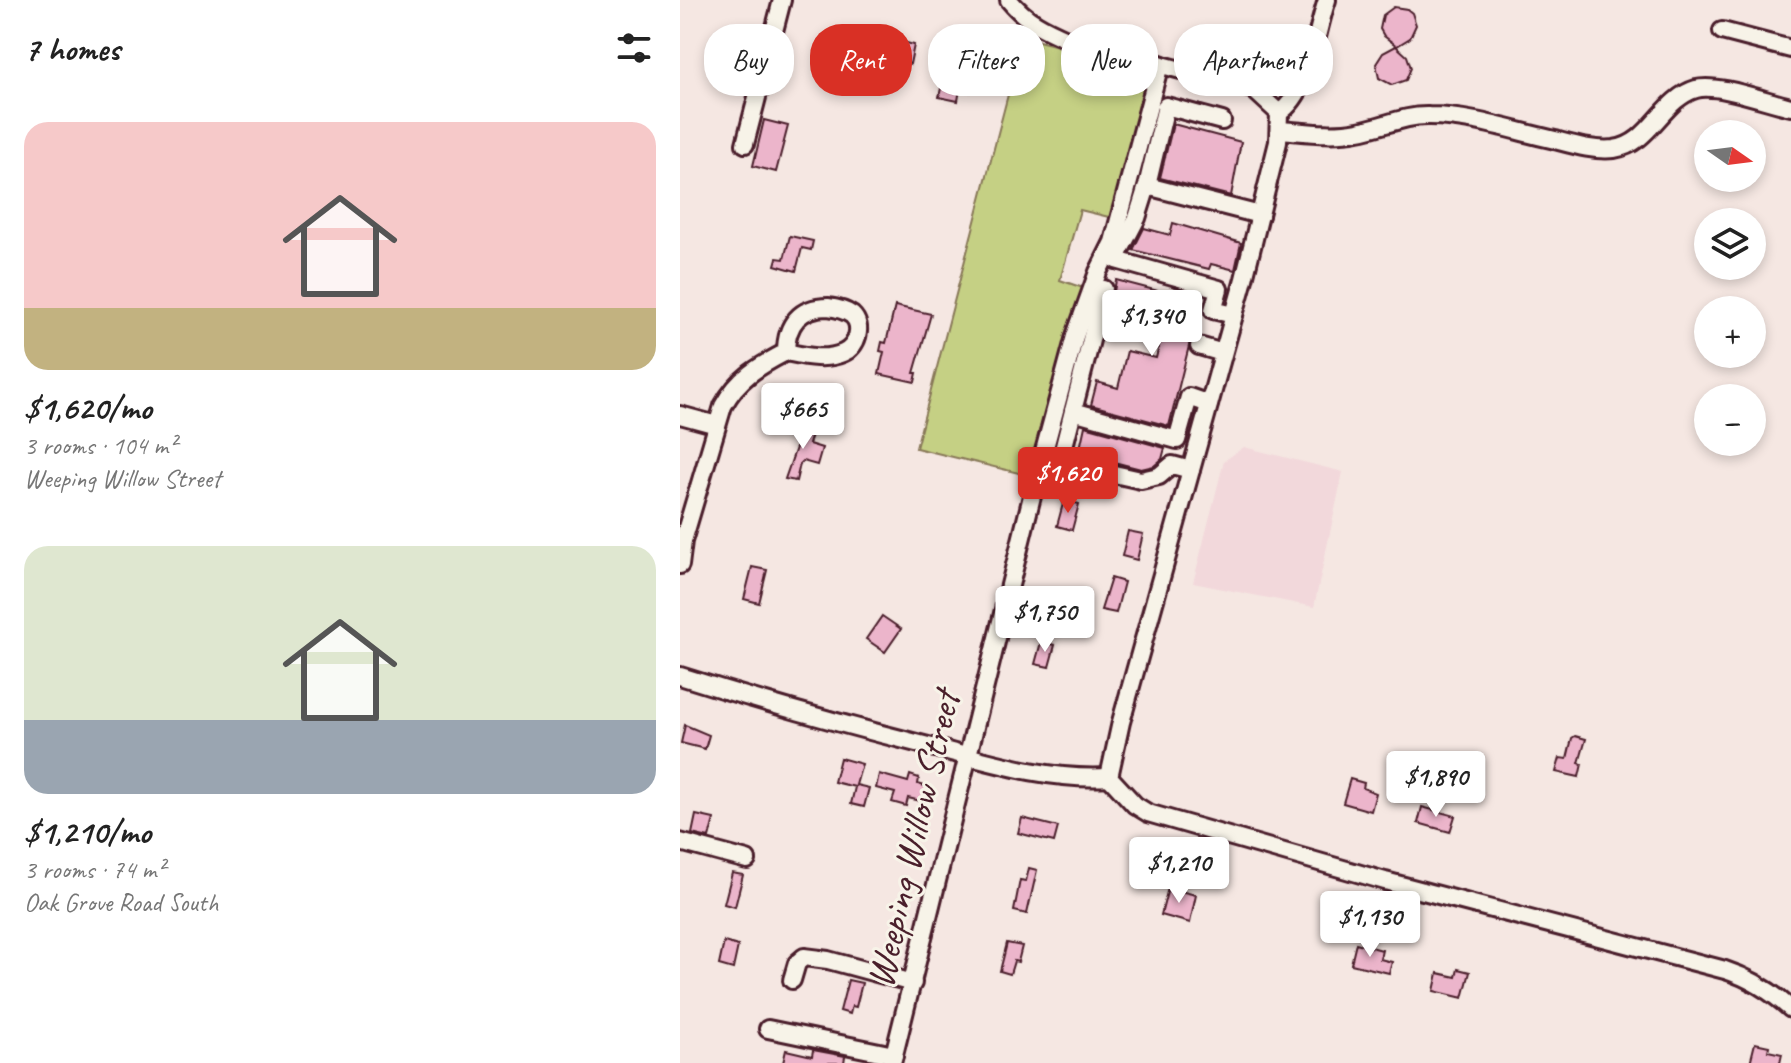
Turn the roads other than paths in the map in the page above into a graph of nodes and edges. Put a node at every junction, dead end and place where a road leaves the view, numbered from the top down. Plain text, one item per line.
1 (782, 0) edge
2 (1009, 0) edge
3 (1327, 0) edge
4 (1722, 31) dead end
5 (1791, 49) edge
6 (1160, 64) junction
7 (1791, 107) edge
8 (1222, 121) dead end
9 (1280, 122) junction
10 (745, 144) dead end
11 (1147, 186) junction
12 (1260, 215) junction
13 (1116, 260) junction
14 (1234, 315) junction
15 (1199, 346) dead end
16 (786, 352) dead end
17 (1223, 353) junction
18 (1209, 404) junction
19 (1073, 411) junction
20 (680, 415) edge
21 (717, 425) junction
22 (1177, 440) junction
23 (1172, 465) junction
24 (1191, 470) junction
25 (680, 565) edge
26 (680, 676) edge
27 (966, 756) junction
28 (1109, 777) junction
29 (680, 842) edge
30 (747, 860) dead end
31 (792, 980) dead end
32 (913, 983) junction
33 (1791, 1009) edge
34 (768, 1029) dead end
35 (893, 1059) edge

1 - 10 street
2 - 6 street
3 - 9 street
4 - 5 street
6 - 9 street
6 - 27 street, Weeping Willow Street
7 - 9 street
8 - 11 street
9 - 12 street
11 - 12 street
11 - 13 street
12 - 14 street
13 - 14 street
13 - 19 street
14 - 17 street
15 - 17 street
16 - 21 street
17 - 18 street
18 - 22 street
18 - 24 street
19 - 22 street
19 - 23 street
20 - 21 street
21 - 25 street
22 - 23 street
23 - 24 street
24 - 28 street
26 - 27 street
27 - 28 street
27 - 32 street, Weeping Willow Street
28 - 33 street
29 - 30 street
31 - 32 street
32 - 35 street, Weeping Willow Street
34 - 35 street

